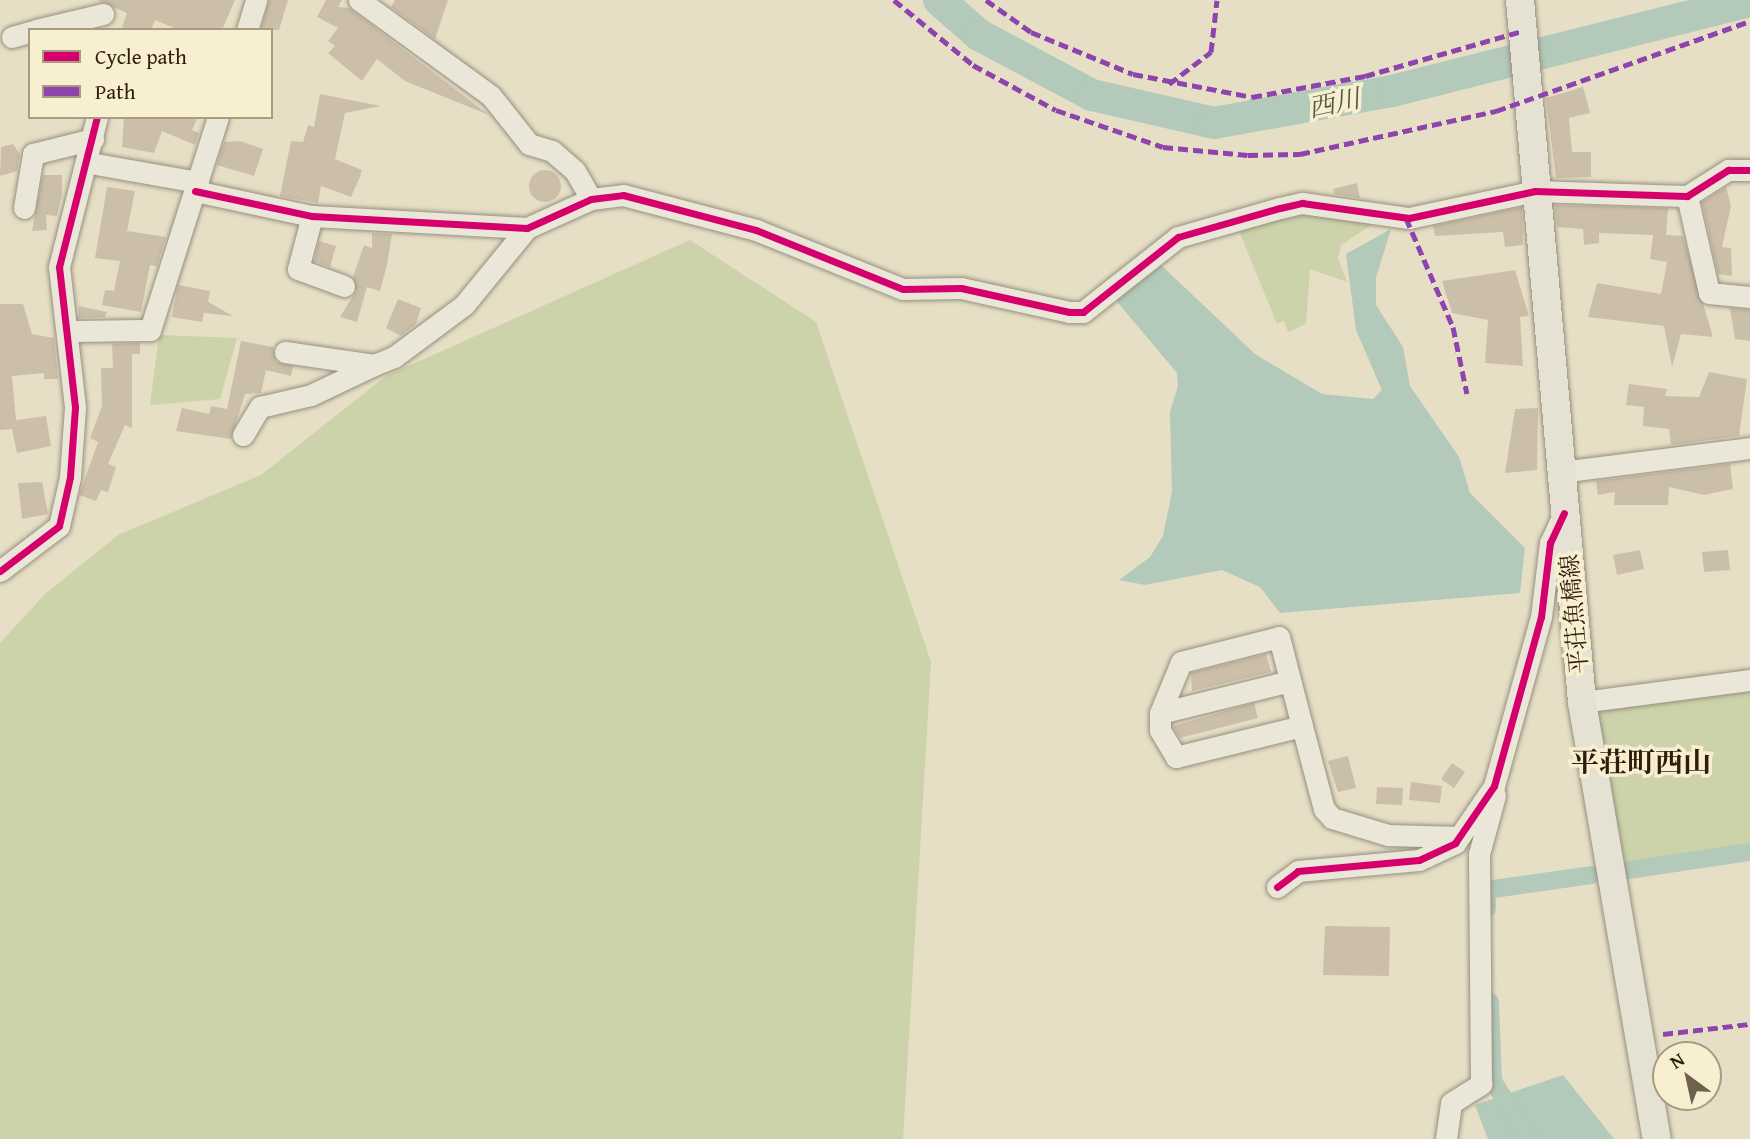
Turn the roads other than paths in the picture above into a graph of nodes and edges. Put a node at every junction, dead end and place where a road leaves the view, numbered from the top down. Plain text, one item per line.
1 (256, 0) edge
2 (359, 0) edge
3 (1520, 0) edge
4 (104, 15) edge
5 (45, 28) edge
6 (248, 28) edge
7 (97, 119) edge
8 (217, 119) edge
9 (93, 139) junction
10 (90, 163) junction
11 (1750, 170) edge
12 (196, 186) junction
13 (1535, 191) junction
14 (1687, 196) junction
15 (591, 199) junction
16 (24, 208) dead end
17 (312, 216) junction
18 (527, 228) junction
19 (344, 286) dead end
20 (1750, 297) edge
21 (68, 331) junction
22 (285, 352) dead end
23 (374, 365) junction
24 (243, 435) dead end
25 (1750, 448) edge
26 (1559, 472) junction
27 (1564, 513) junction
28 (0, 571) edge
29 (1750, 680) edge
30 (1290, 681) junction
31 (1582, 702) junction
32 (1160, 713) junction
33 (1302, 726) junction
34 (1494, 786) junction
35 (1459, 837) junction
36 (1277, 887) dead end
37 (1446, 1139) edge
38 (1657, 1139) edge

1 - 6 street
2 - 15 street
3 - 13 main road, 平荘魚橋線
4 - 5 street
7 - 9 street
8 - 12 street
9 - 10 street
9 - 16 street
10 - 12 street
10 - 21 street
11 - 14 street
12 - 17 street
12 - 21 street
13 - 14 street
13 - 15 street
13 - 26 main road, 平荘魚橋線
14 - 20 street
15 - 18 street
17 - 18 street
17 - 19 street
18 - 23 street
21 - 28 street
22 - 23 street
23 - 24 street
25 - 26 street
26 - 27 main road, 平荘魚橋線
27 - 31 main road, 平荘魚橋線
27 - 34 street
29 - 31 street
30 - 32 street
30 - 32 street
30 - 33 street
31 - 38 main road, 平荘魚橋線
32 - 33 street
33 - 35 street
34 - 35 street
34 - 37 street
35 - 36 street

